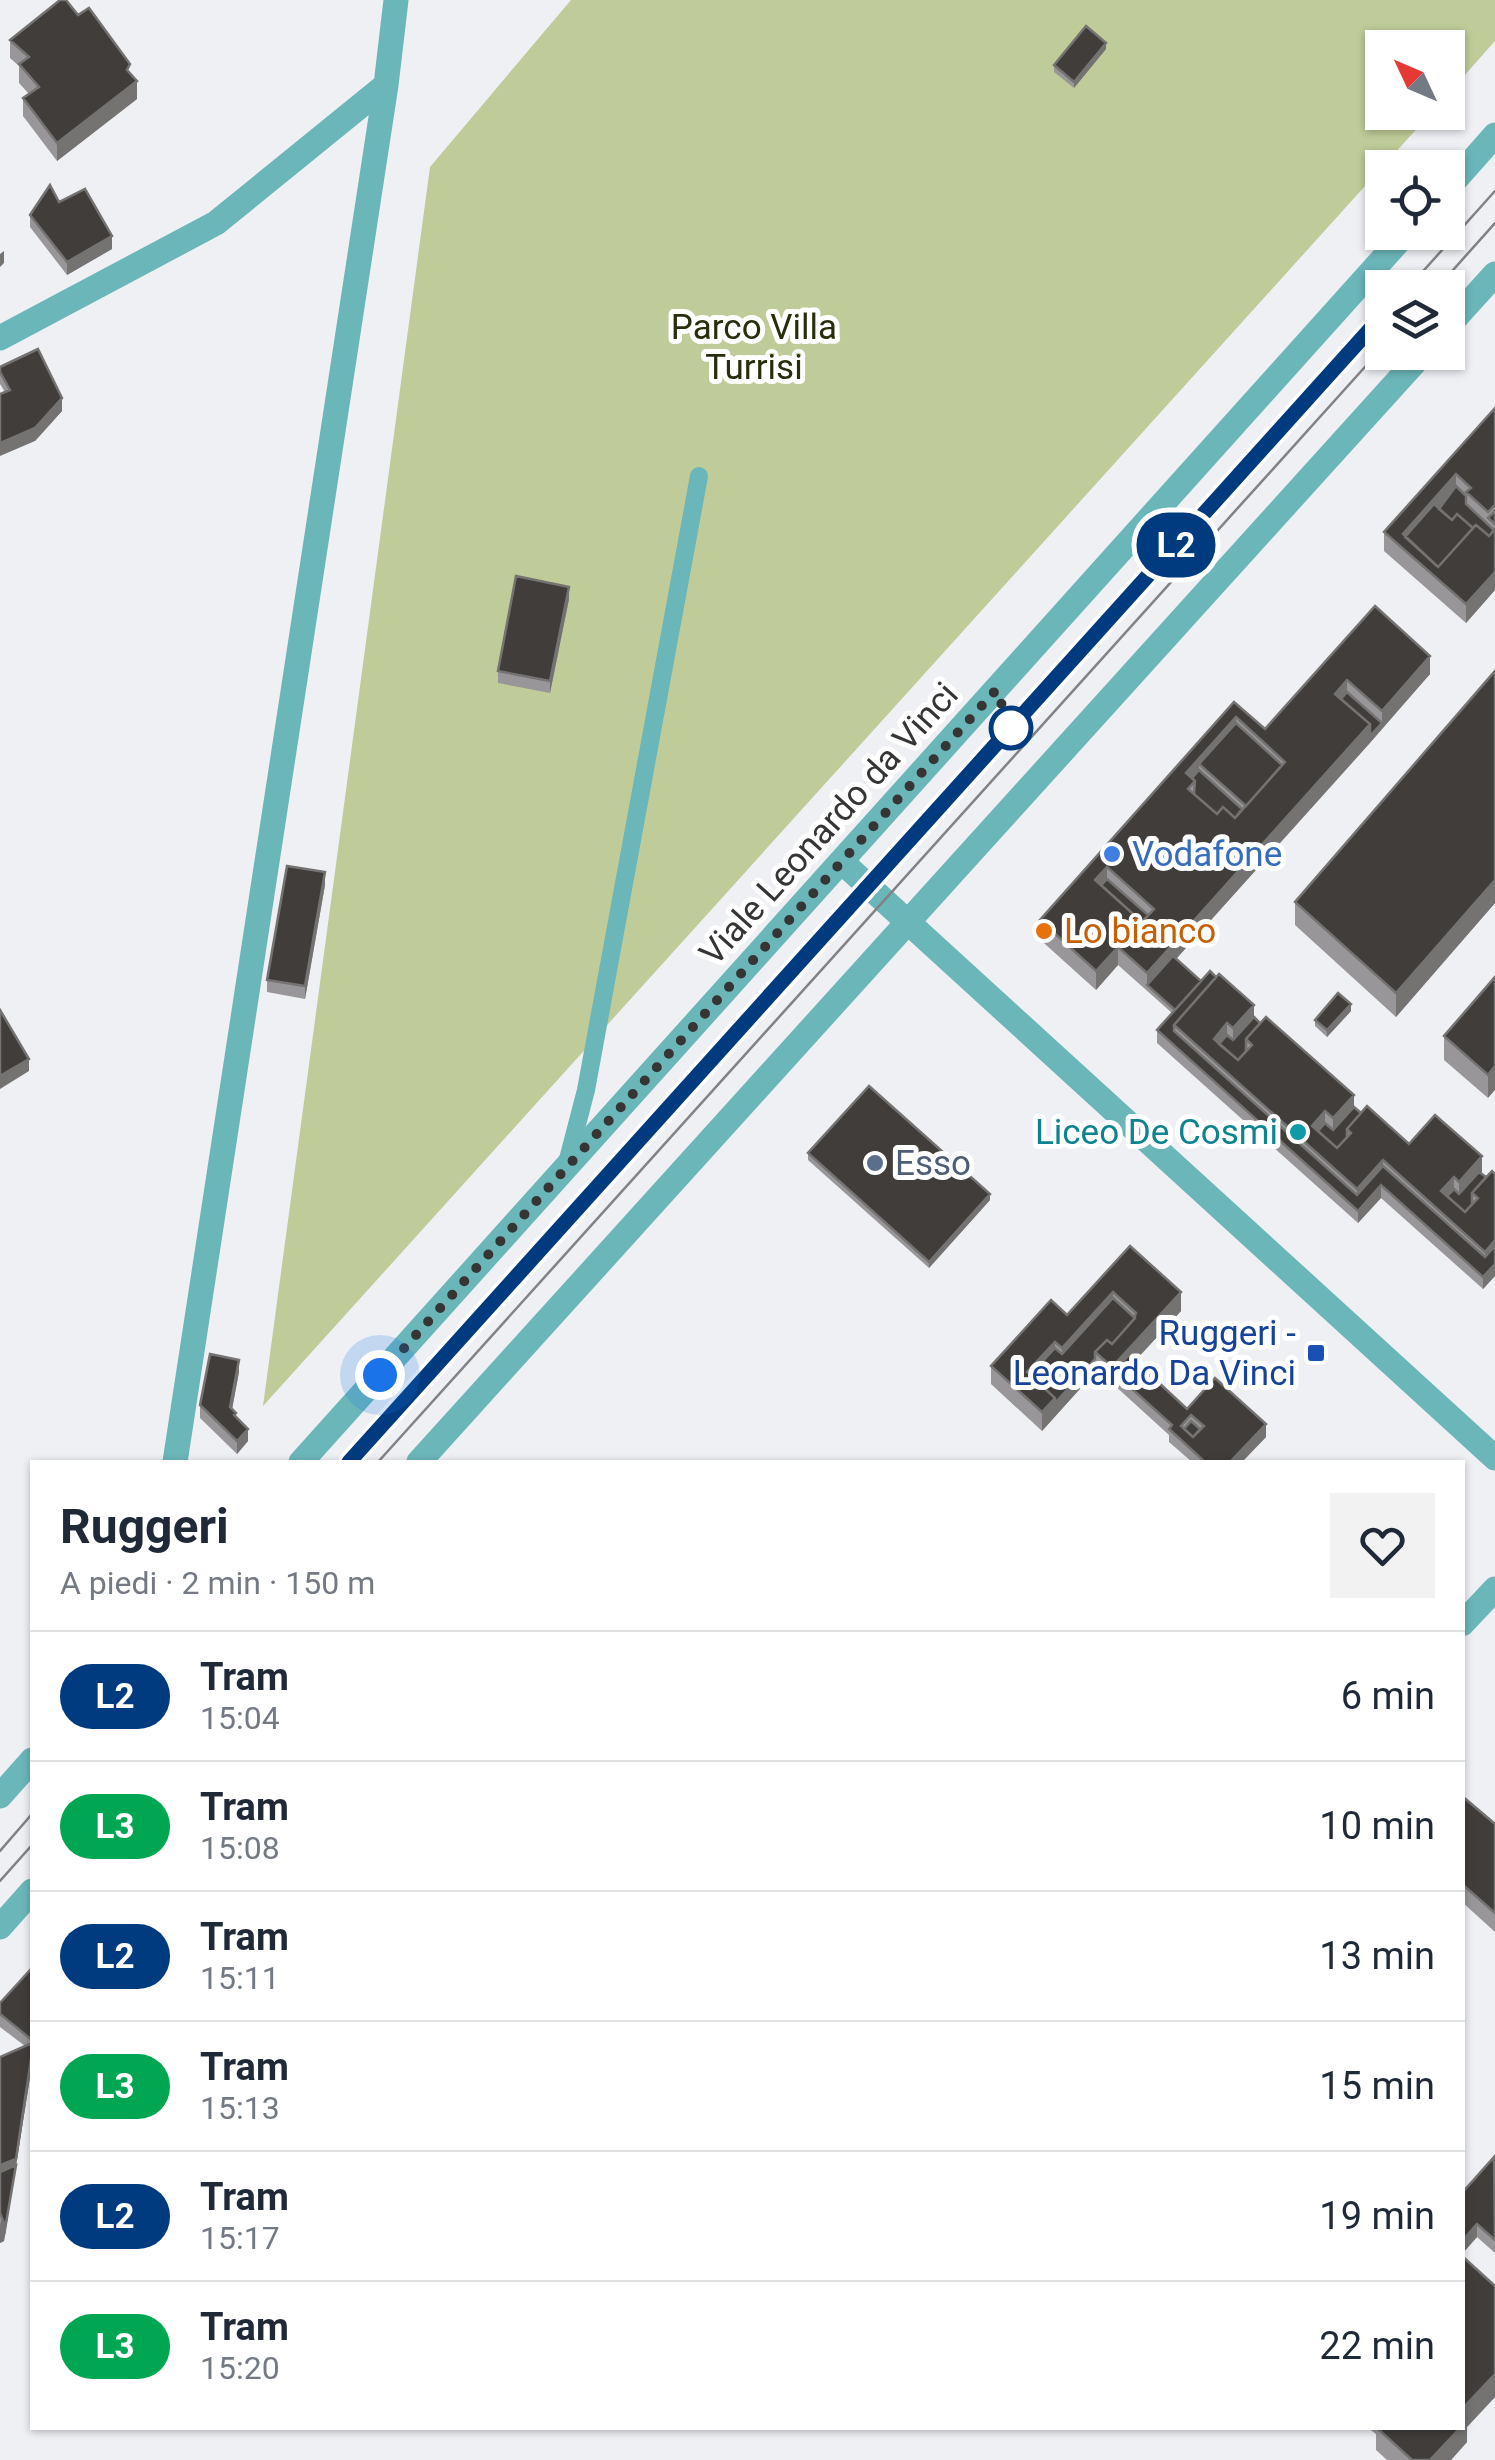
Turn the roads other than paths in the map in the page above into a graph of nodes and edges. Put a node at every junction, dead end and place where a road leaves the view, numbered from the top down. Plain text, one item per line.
1 (396, 0) edge
2 (386, 85) junction
3 (1495, 135) edge
4 (1465, 169) edge
5 (1392, 250) edge
6 (1495, 274) edge
7 (1465, 307) edge
8 (0, 338) edge
9 (1408, 370) edge
10 (699, 476) dead end
11 (842, 862) junction
12 (907, 922) junction
13 (564, 1170) junction
14 (1495, 1458) edge
15 (175, 1460) edge
16 (303, 1460) edge
17 (422, 1460) edge
18 (1495, 1589) edge
19 (1465, 1621) edge
20 (30, 1762) edge
21 (0, 1796) edge
22 (30, 1893) edge
23 (0, 1927) edge

1 - 2 street
2 - 8 street
2 - 15 street
3 - 4 street
5 - 11 street, Viale Leonardo da Vinci
6 - 7 street
9 - 12 street
10 - 13 lane
11 - 12 street
11 - 13 street, Viale Leonardo da Vinci
12 - 14 street
12 - 17 street
13 - 16 street, Viale Leonardo da Vinci
18 - 19 street
20 - 21 street
22 - 23 street

